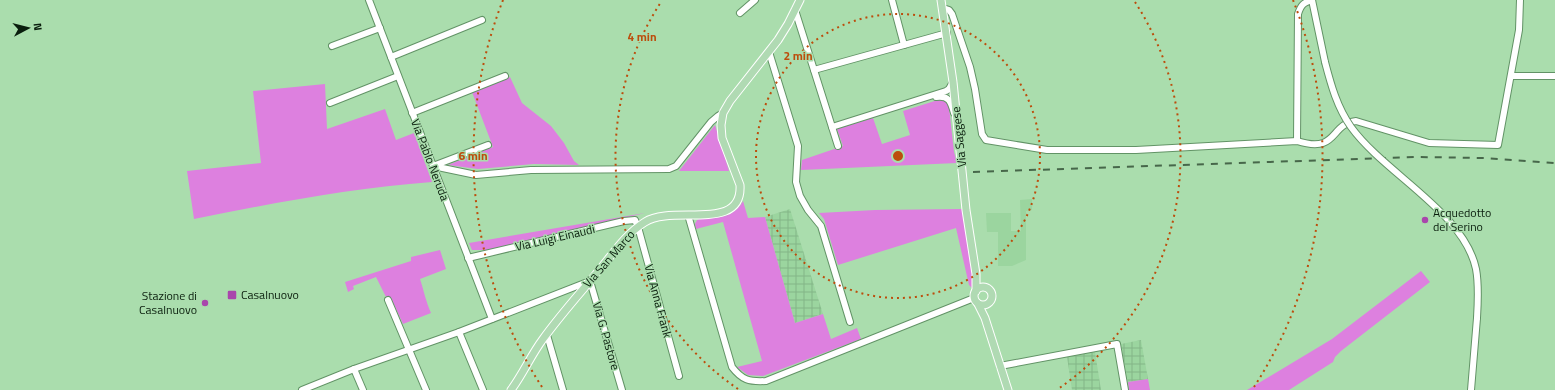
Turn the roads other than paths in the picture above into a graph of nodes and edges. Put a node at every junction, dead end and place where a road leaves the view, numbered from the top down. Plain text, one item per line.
1 (369, 0) edge
2 (755, 0) edge
3 (800, 0) edge
4 (892, 0) edge
5 (941, 0) edge
6 (1520, 0) edge
7 (943, 8) junction
8 (795, 10) junction
9 (740, 13) dead end
10 (482, 20) dead end
11 (380, 28) junction
12 (947, 33) junction
13 (904, 45) junction
14 (332, 46) dead end
15 (769, 52) junction
16 (391, 57) junction
17 (814, 70) junction
18 (398, 76) junction
19 (505, 76) dead end
20 (1511, 76) junction
21 (1555, 76) edge
22 (953, 82) junction
23 (926, 98) junction
24 (330, 103) dead end
25 (412, 113) junction
26 (723, 113) junction
27 (832, 127) junction
28 (1297, 141) junction
29 (488, 145) dead end
30 (838, 146) dead end
31 (962, 159) junction
32 (433, 166) junction
33 (688, 215) junction
34 (638, 227) junction
35 (468, 258) junction
36 (976, 274) junction
37 (590, 281) junction
38 (989, 289) junction
39 (976, 297) junction
40 (388, 300) dead end
41 (988, 304) junction
42 (986, 318) junction
43 (492, 319) junction
44 (850, 322) dead end
45 (459, 332) junction
46 (546, 335) junction
47 (410, 350) junction
48 (1000, 366) junction
49 (354, 369) junction
50 (679, 376) dead end
51 (515, 388) edge
52 (302, 390) edge
53 (363, 390) edge
54 (426, 390) edge
55 (483, 390) edge
56 (564, 390) edge
57 (622, 390) edge
58 (1008, 390) edge
59 (1124, 390) edge
60 (1471, 390) edge

1 - 11 street, Via Pablo Neruda
2 - 9 street
3 - 8 main road
4 - 13 street
5 - 7 main road, Via Saggese
6 - 20 street
7 - 12 main road, Via Saggese
7 - 28 street
8 - 15 main road
8 - 17 street
10 - 16 street
11 - 14 street
11 - 16 street, Via Pablo Neruda
12 - 13 street
12 - 22 main road, Via Saggese
13 - 17 street
15 - 26 main road
15 - 44 street
16 - 18 street, Via Pablo Neruda
17 - 27 street
18 - 24 street
18 - 25 street, Via Pablo Neruda
19 - 25 street
20 - 21 street
20 - 28 street
22 - 23 street
22 - 31 main road, Via Saggese
23 - 27 street
23 - 31 street
25 - 32 street, Via Pablo Neruda
26 - 32 street
26 - 33 main road, Via San Marco
27 - 30 street
28 - 60 street, bridge
29 - 32 street
31 - 36 main road, Via Saggese
32 - 35 street, Via Pablo Neruda
33 - 34 main road, Via San Marco
33 - 39 street
34 - 35 street, Via Luigi Einaudi
34 - 37 main road, Via San Marco
34 - 50 street, Via Anna Frank
35 - 43 street, Via Pablo Neruda
36 - 38 main road
36 - 39 main road, Via Saggese
37 - 43 street
37 - 46 main road, Via San Marco
37 - 57 street, Via G. Pastore
38 - 39 main road
38 - 41 main road
39 - 41 main road
39 - 42 main road
40 - 47 street
41 - 42 main road
42 - 48 main road
43 - 45 street
45 - 47 street
45 - 55 street
46 - 51 main road, Via San Marco
46 - 56 street
47 - 49 street
47 - 54 street
48 - 58 main road
48 - 59 street
49 - 52 street
49 - 53 street

